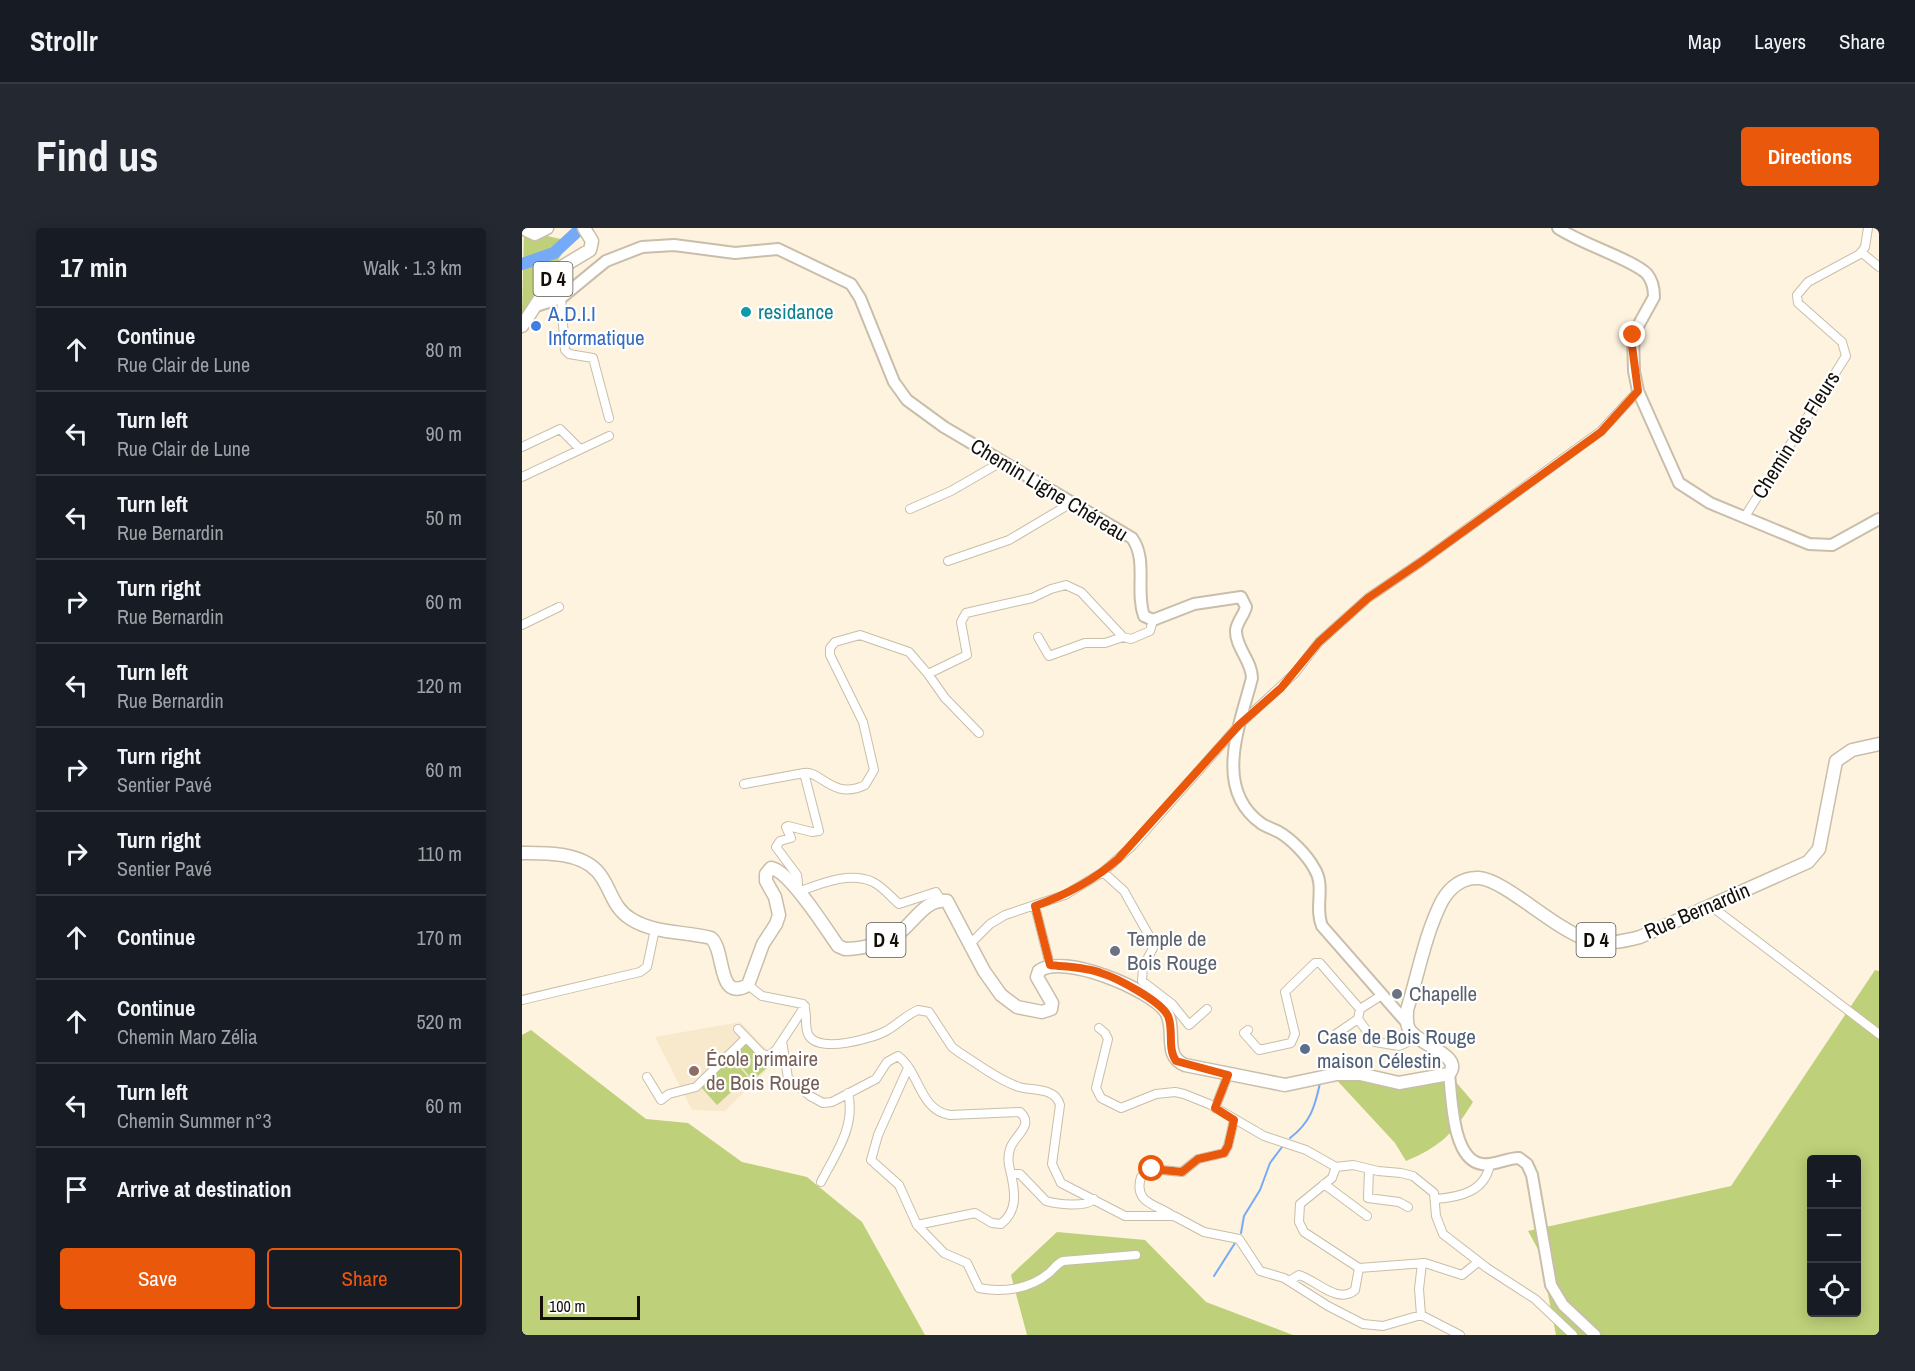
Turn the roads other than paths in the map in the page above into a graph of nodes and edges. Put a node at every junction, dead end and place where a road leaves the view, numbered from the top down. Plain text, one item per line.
1 (522, 228) edge
2 (547, 228) edge
3 (584, 228) edge
4 (1558, 228) edge
5 (1868, 228) edge
6 (1861, 252) junction
7 (1879, 267) edge
8 (561, 298) junction
9 (536, 306) junction
10 (522, 326) edge
11 (1638, 391) junction
12 (609, 418) dead end
13 (609, 436) dead end
14 (522, 447) edge
15 (580, 449) junction
16 (1003, 461) junction
17 (522, 477) edge
18 (1073, 502) junction
19 (910, 509) dead end
20 (1744, 518) junction
21 (1879, 519) edge
22 (948, 561) dead end
23 (559, 607) dead end
24 (1153, 620) junction
25 (522, 625) edge
26 (1038, 637) dead end
27 (1123, 637) junction
28 (928, 674) junction
29 (1239, 725) junction
30 (979, 733) dead end
31 (1879, 744) edge
32 (804, 773) junction
33 (744, 784) dead end
34 (522, 853) edge
35 (1103, 872) junction
36 (796, 889) junction
37 (941, 900) junction
38 (1035, 906) junction
39 (1711, 906) junction
40 (655, 929) junction
41 (970, 945) junction
42 (1050, 965) junction
43 (748, 985) junction
44 (1382, 995) junction
45 (522, 1000) edge
46 (805, 1006) junction
47 (1207, 1009) dead end
48 (1360, 1009) junction
49 (1358, 1019) junction
50 (1407, 1023) junction
51 (1099, 1028) dead end
52 (738, 1029) dead end
53 (1248, 1030) dead end
54 (1336, 1034) dead end
55 (1879, 1034) edge
56 (746, 1038) junction
57 (1417, 1038) junction
58 (782, 1041) junction
59 (908, 1068) junction
60 (1449, 1074) junction
61 (1228, 1075) junction
62 (647, 1077) dead end
63 (848, 1093) junction
64 (1215, 1108) junction
65 (1234, 1120) junction
66 (1490, 1164) junction
67 (1336, 1167) junction
68 (1369, 1169) junction
69 (1011, 1174) junction
70 (821, 1182) dead end
71 (1324, 1184) junction
72 (1094, 1199) junction
73 (1436, 1199) junction
74 (1408, 1207) dead end
75 (1174, 1216) junction
76 (1367, 1216) dead end
77 (917, 1225) junction
78 (1136, 1254) dead end
79 (1478, 1262) junction
80 (1422, 1263) junction
81 (1359, 1268) junction
82 (1289, 1281) junction
83 (1421, 1315) junction
84 (1460, 1335) edge
85 (1573, 1335) edge
86 (1594, 1335) edge

1 - 2 main road, D 4
3 - 9 main road, D 4
4 - 11 street
5 - 6 street
6 - 7 street
6 - 20 street, Chemin des Fleurs
8 - 9 street, Chemin Ligne Chéreau
8 - 12 street
8 - 16 street, Chemin Ligne Chéreau
9 - 10 main road, D 4
11 - 20 street
11 - 29 street
13 - 15 street
14 - 15 street
15 - 17 street
16 - 18 street, Chemin Ligne Chéreau
16 - 19 street
18 - 22 street
18 - 24 street, Chemin Ligne Chéreau
20 - 21 street
23 - 25 street
24 - 27 street
24 - 29 street
26 - 27 street
27 - 28 street
28 - 30 street
28 - 32 street
29 - 35 street
29 - 44 street
31 - 39 main road, Rue Bernardin / D 4
32 - 33 street
32 - 36 street
34 - 40 main road
35 - 38 street
35 - 47 street
36 - 37 street
36 - 37 main road, D 4
36 - 43 main road, D 4
37 - 41 main road
38 - 41 street
38 - 42 street
39 - 50 main road, Rue Bernardin / D 4
39 - 55 street
40 - 43 main road
40 - 45 street
41 - 42 main road
42 - 61 main road
43 - 46 street
44 - 48 street
44 - 50 street
46 - 58 street
46 - 72 street
48 - 49 street
48 - 53 street
49 - 54 street
49 - 57 street
50 - 57 main road
51 - 64 street
52 - 56 street
56 - 58 street
56 - 62 street
57 - 60 main road
58 - 63 street
59 - 63 street
59 - 69 street
59 - 77 street
60 - 61 main road
60 - 66 street
61 - 64 street
63 - 70 street
64 - 65 street
65 - 67 street
65 - 75 street
66 - 73 street
66 - 86 street
67 - 68 street
67 - 71 street
68 - 73 street
68 - 74 street
69 - 72 street
69 - 77 street
71 - 76 street
71 - 81 street
72 - 75 street
73 - 79 street
75 - 82 street
77 - 78 street
79 - 80 street
79 - 85 street
80 - 81 street
80 - 83 street
81 - 82 street
82 - 83 street
83 - 84 street

